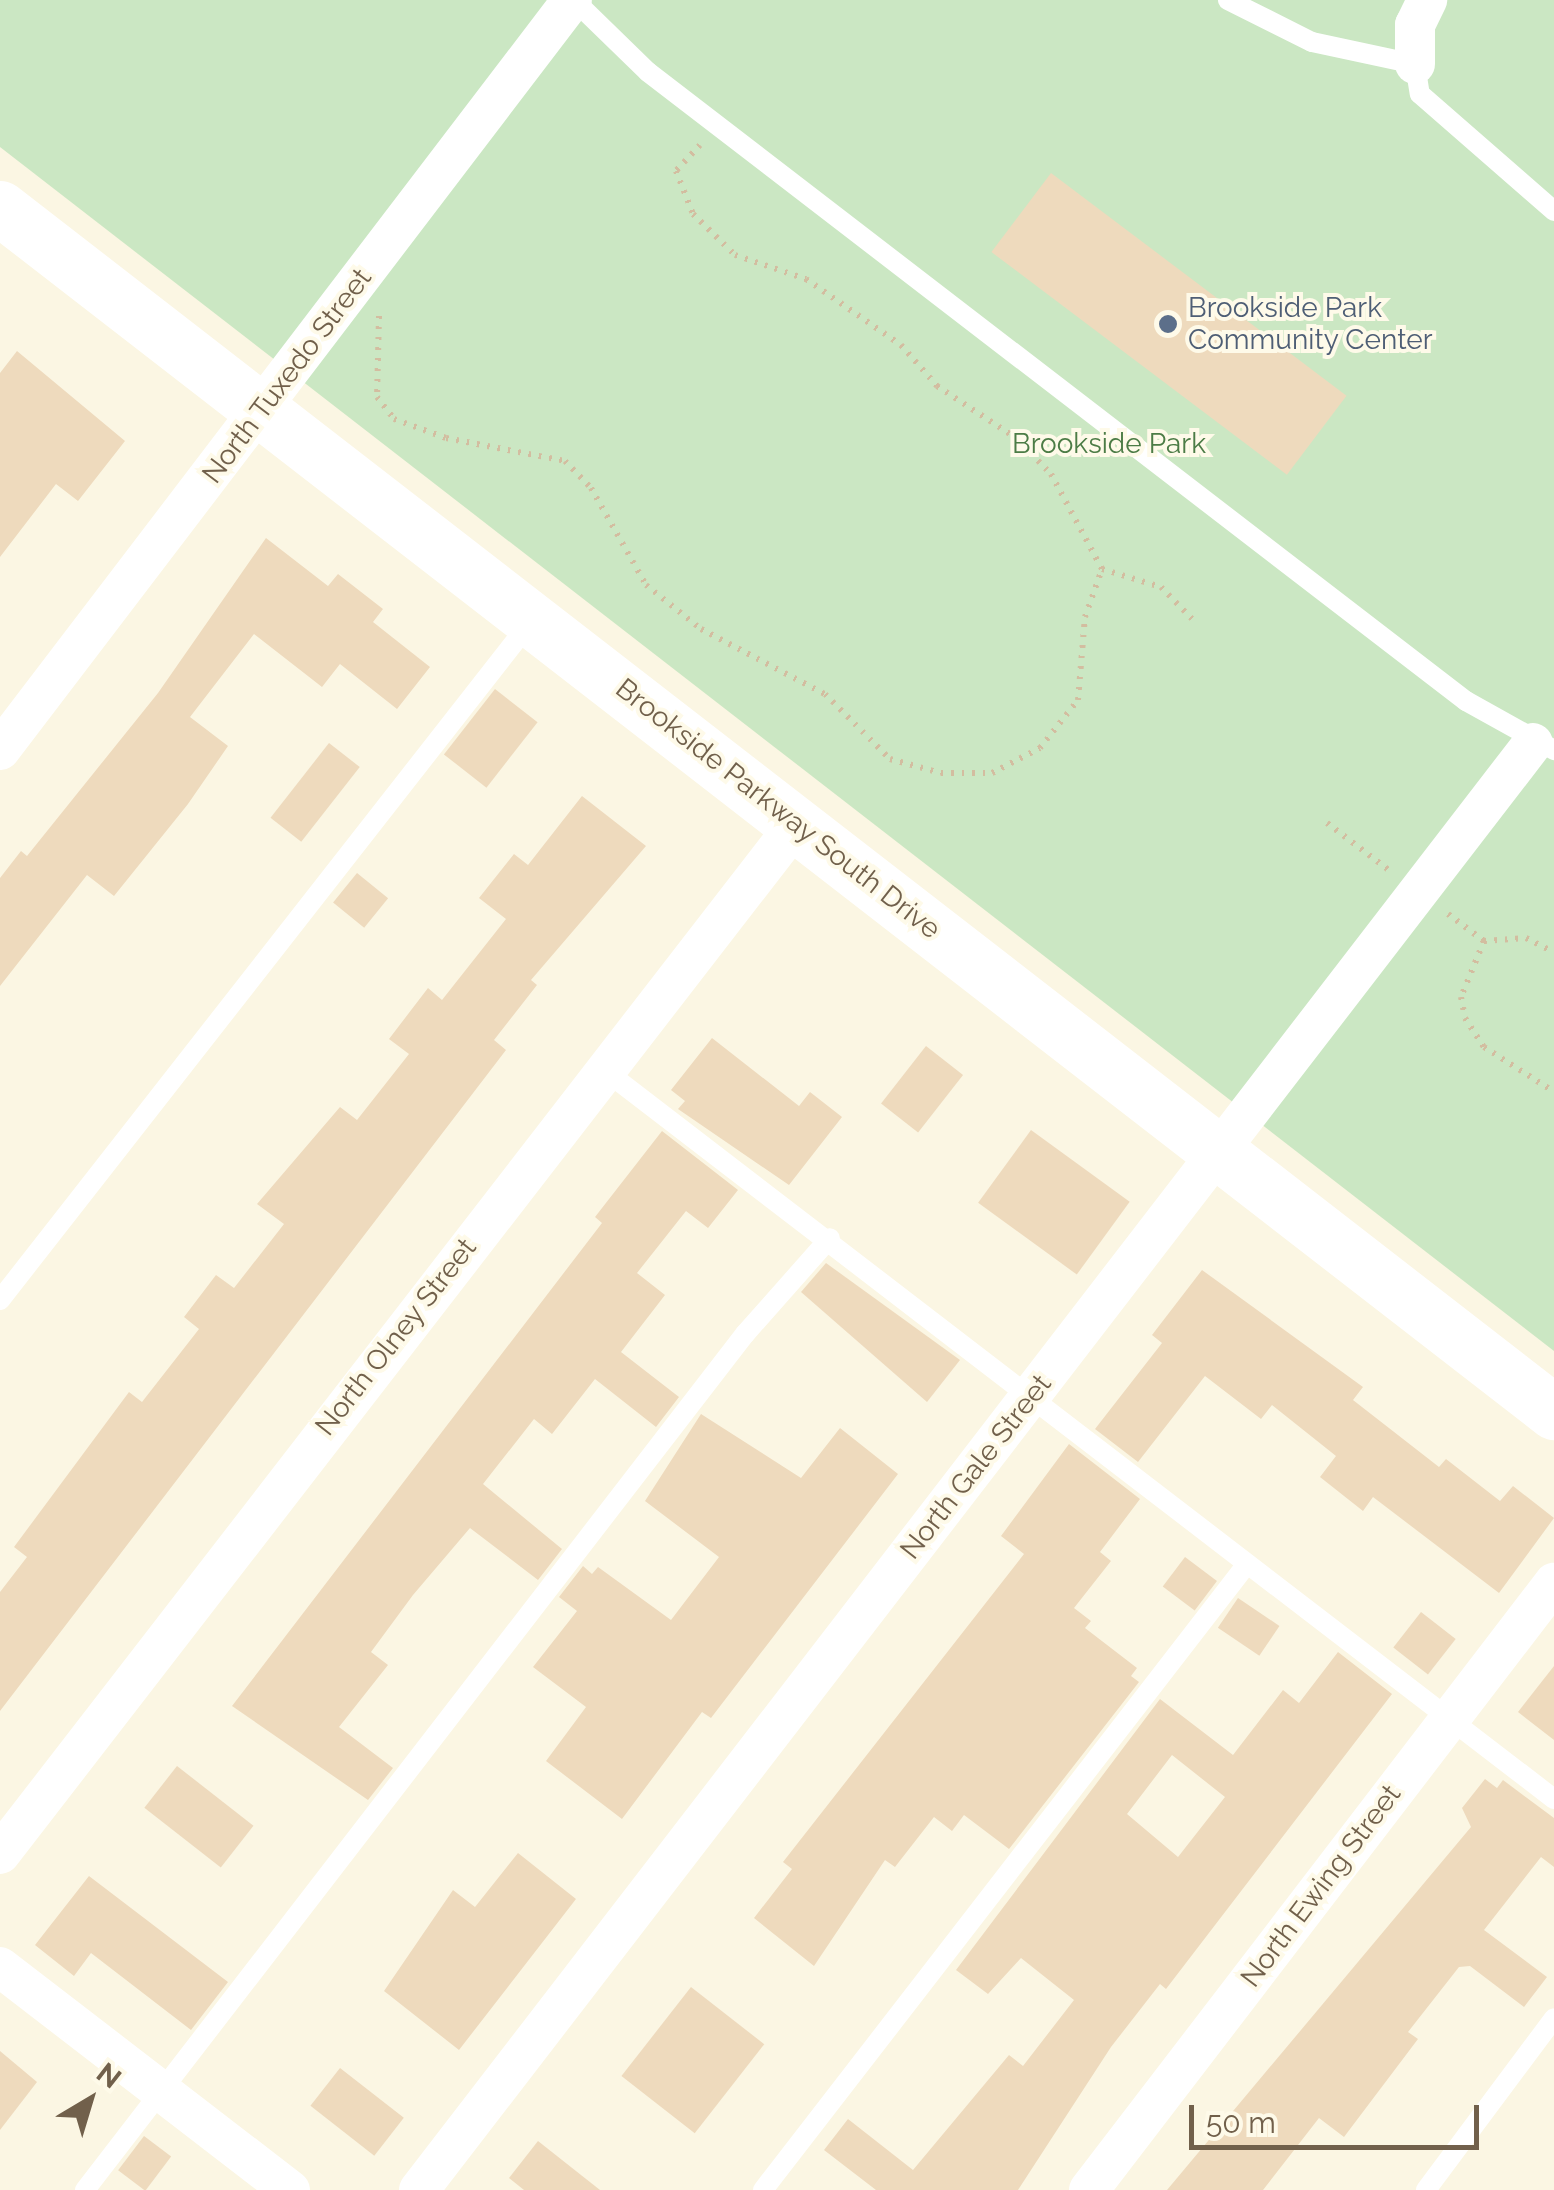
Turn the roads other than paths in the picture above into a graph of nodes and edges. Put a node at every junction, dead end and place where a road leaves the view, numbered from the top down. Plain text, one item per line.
1 (573, 0) edge
2 (1228, 0) edge
3 (1427, 0) edge
4 (1415, 64) junction
5 (0, 208) edge
6 (1554, 210) edge
7 (261, 410) junction
8 (533, 620) junction
9 (1544, 746) edge
10 (0, 750) edge
11 (797, 824) junction
12 (603, 1069) junction
13 (1219, 1152) junction
14 (830, 1238) junction
15 (0, 1300) edge
16 (1029, 1398) junction
17 (1554, 1412) edge
18 (1246, 1564) junction
19 (1554, 1583) edge
20 (1450, 1719) junction
21 (1554, 1799) edge
22 (0, 1854) edge
23 (0, 1967) edge
24 (1554, 2018) edge
25 (161, 2090) junction
26 (85, 2190) edge
27 (290, 2190) edge
28 (419, 2190) edge
29 (763, 2190) edge
30 (1089, 2190) edge
31 (1426, 2190) edge

1 - 7 street, North Tuxedo Street
1 - 9 lane
2 - 4 lane
3 - 4 street
4 - 6 lane
5 - 7 main road, Brookside Parkway South Drive
7 - 8 main road, Brookside Parkway South Drive
7 - 10 street, North Tuxedo Street
8 - 11 main road, Brookside Parkway South Drive
8 - 15 lane
9 - 13 street, North Gale Street
11 - 12 street, North Olney Street
11 - 13 main road, Brookside Parkway South Drive
12 - 14 lane
12 - 22 street, North Olney Street
13 - 16 street, North Gale Street
13 - 17 main road, Brookside Parkway South Drive
14 - 16 lane
14 - 25 lane
16 - 18 lane
16 - 28 street, North Gale Street
18 - 20 lane
18 - 29 lane
19 - 20 street, North Ewing Street
20 - 21 lane
20 - 30 street, North Ewing Street
23 - 25 street
24 - 31 lane
25 - 26 lane
25 - 27 street

